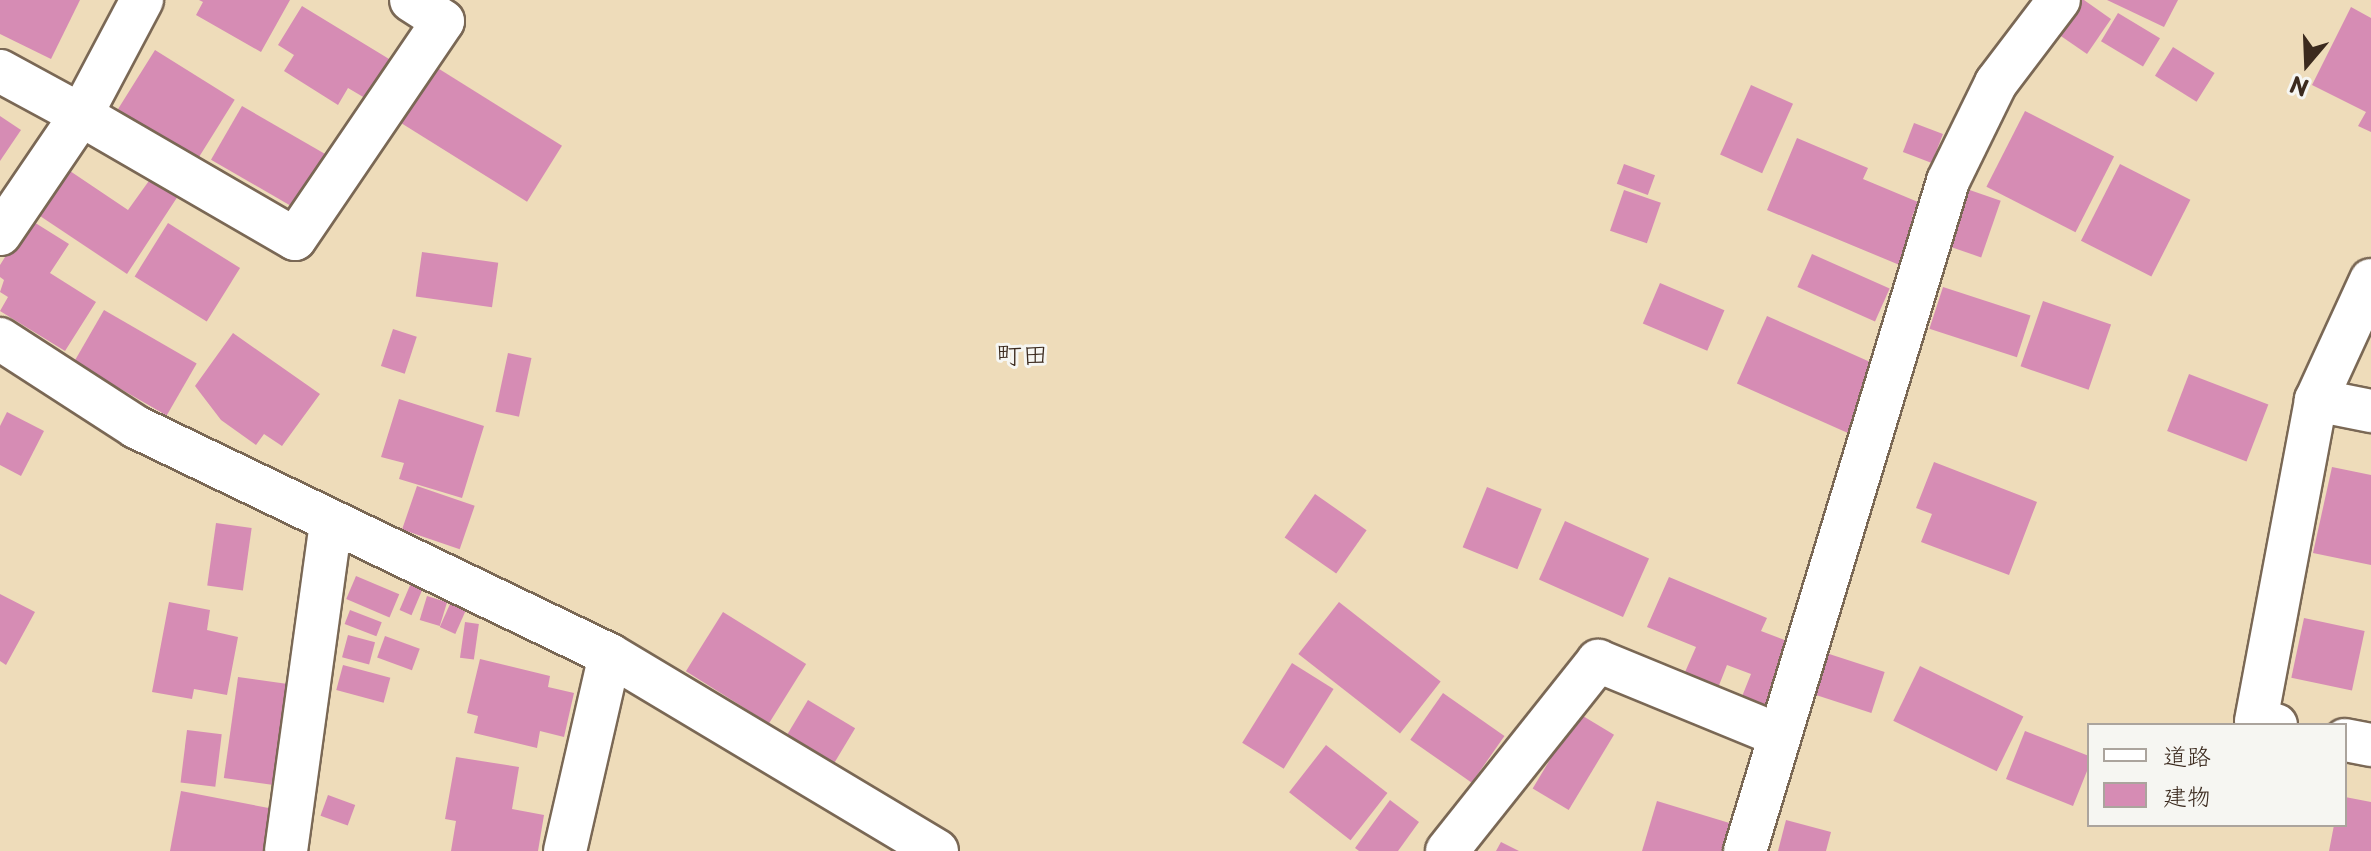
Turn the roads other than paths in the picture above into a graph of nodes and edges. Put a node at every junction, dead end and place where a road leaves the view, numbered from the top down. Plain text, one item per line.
1 (142, 0) edge
2 (411, 0) edge
3 (2059, 0) edge
4 (0, 71) edge
5 (81, 115) junction
6 (0, 234) edge
7 (2371, 280) edge
8 (0, 339) edge
9 (2316, 400) junction
10 (2371, 411) edge
11 (331, 524) junction
12 (610, 655) junction
13 (2266, 723) edge
14 (1778, 735) junction
15 (2347, 740) edge
16 (2371, 745) edge
17 (286, 851) edge
18 (565, 851) edge
19 (937, 851) edge
20 (1447, 851) edge
21 (1745, 851) edge

1 - 5 street
2 - 5 street
3 - 14 street
4 - 5 street
5 - 6 street
7 - 9 street
8 - 11 street
9 - 10 street
9 - 13 street
11 - 12 street
11 - 17 street
12 - 18 street
12 - 19 street
14 - 20 street
14 - 21 street
15 - 16 street

